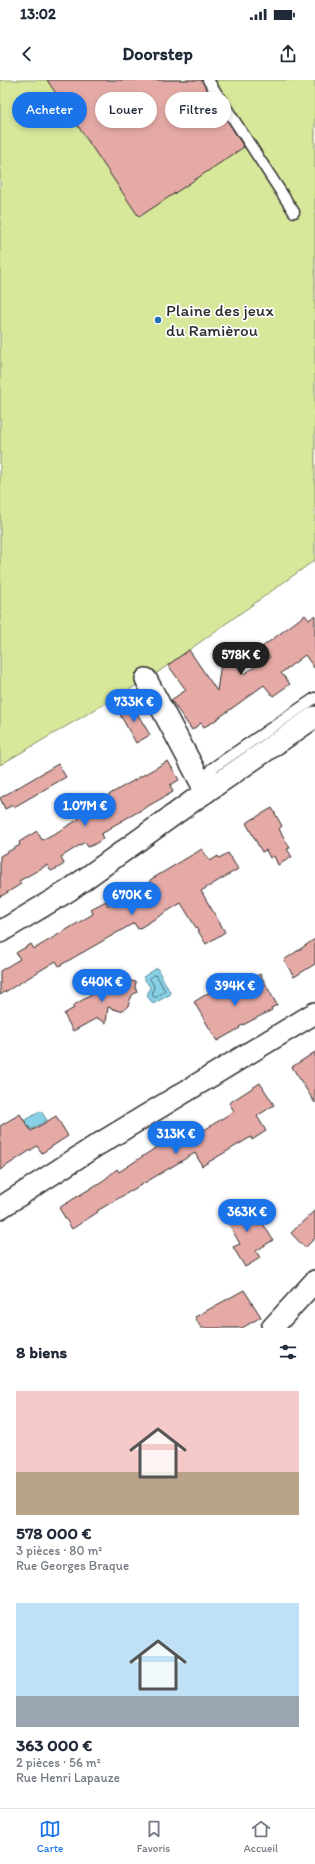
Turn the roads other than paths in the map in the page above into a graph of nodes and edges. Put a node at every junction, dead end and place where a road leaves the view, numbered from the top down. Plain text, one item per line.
1 (208, 80) edge
2 (294, 212) dead end
3 (146, 679) dead end
4 (315, 698) edge
5 (315, 717) edge
6 (210, 789) junction
7 (0, 932) edge
8 (315, 1014) edge
9 (0, 1208) edge
10 (315, 1281) edge
11 (272, 1328) edge

1 - 2 lane
3 - 6 street
4 - 6 lane
5 - 6 street
6 - 7 street
8 - 9 street
10 - 11 street

